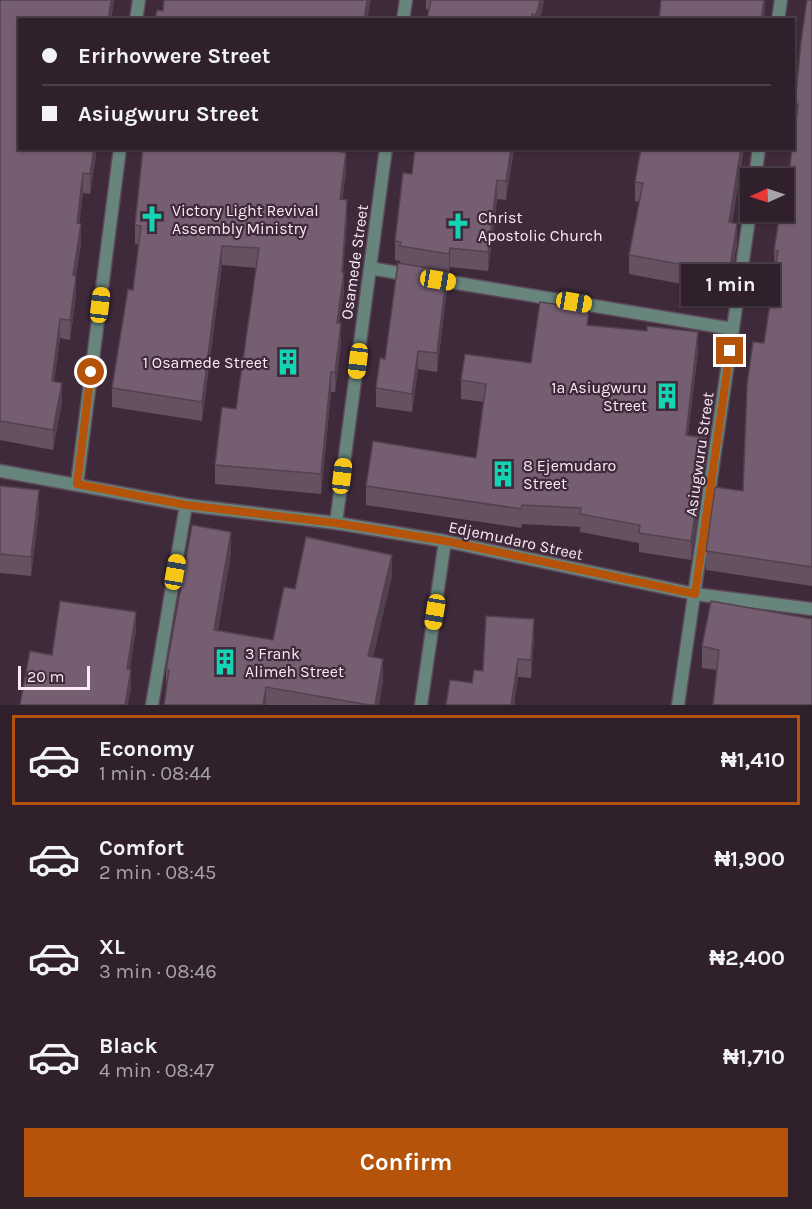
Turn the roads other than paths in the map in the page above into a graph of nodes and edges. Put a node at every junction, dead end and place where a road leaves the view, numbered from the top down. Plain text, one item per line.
1 (139, 0) edge
2 (405, 0) edge
3 (780, 0) edge
4 (136, 18) edge
5 (403, 18) edge
6 (778, 18) edge
7 (120, 150) edge
8 (386, 150) edge
9 (759, 150) edge
10 (756, 168) edge
11 (749, 222) edge
12 (370, 268) junction
13 (733, 328) junction
14 (0, 471) edge
15 (77, 484) junction
16 (186, 505) junction
17 (336, 523) junction
18 (446, 541) junction
19 (695, 594) junction
20 (812, 609) edge
21 (152, 705) edge
22 (421, 705) edge
23 (678, 705) edge

1 - 4 street
2 - 5 street
3 - 6 street
7 - 15 street
8 - 12 street, Osamede Street
9 - 10 street
11 - 13 street, Asiugwuru Street
12 - 13 street
12 - 17 street, Osamede Street
13 - 19 street, Asiugwuru Street
14 - 15 street, Edjemudaro Street
15 - 16 street, Edjemudaro Street
16 - 17 street, Edjemudaro Street
16 - 21 street
17 - 18 street, Edjemudaro Street
18 - 19 street, Edjemudaro Street
18 - 22 street
19 - 20 street, Edjemudaro Street
19 - 23 street, Asiugwuru Street

